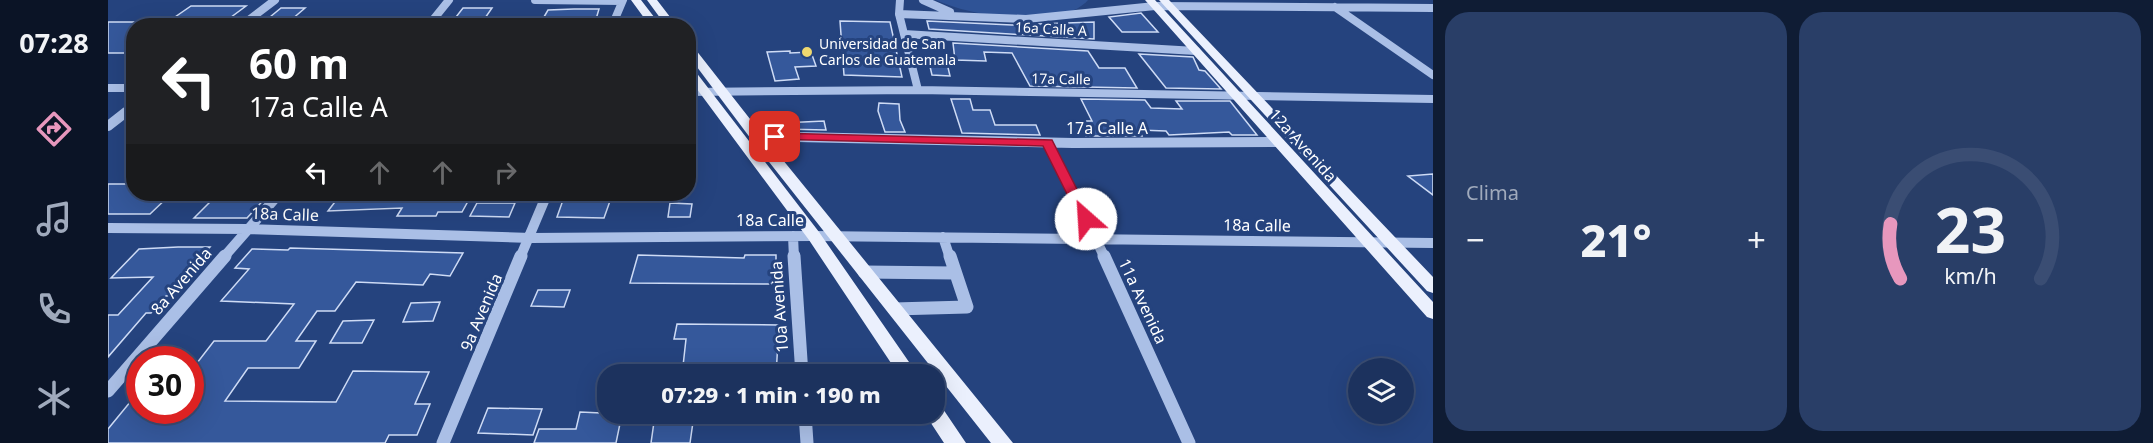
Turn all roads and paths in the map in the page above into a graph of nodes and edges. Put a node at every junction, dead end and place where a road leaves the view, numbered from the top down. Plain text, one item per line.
1 (275, 0) edge
2 (449, 0) edge
3 (535, 0) edge
4 (622, 0) edge
5 (636, 0) edge
6 (652, 0) edge
7 (900, 0) edge
8 (923, 0) edge
9 (1325, 0) edge
10 (1160, 3) edge
11 (1335, 7) junction
12 (1433, 8) edge
13 (899, 14) junction
14 (962, 15) junction
15 (251, 18) edge
16 (434, 18) edge
17 (615, 18) edge
18 (650, 18) edge
19 (666, 18) edge
20 (904, 34) junction
21 (1156, 45) dead end
22 (1194, 49) junction
23 (696, 57) edge
24 (1433, 75) edge
25 (696, 79) edge
26 (108, 88) edge
27 (126, 88) edge
28 (918, 90) junction
29 (696, 92) edge
30 (706, 92) junction
31 (724, 92) junction
32 (1237, 97) junction
33 (1255, 97) junction
34 (1433, 99) edge
35 (126, 112) edge
36 (108, 126) edge
37 (756, 136) junction
38 (1278, 142) junction
39 (1048, 143) junction
40 (273, 201) edge
41 (544, 201) edge
42 (108, 228) edge
43 (247, 229) junction
44 (793, 236) junction
45 (814, 236) junction
46 (835, 236) junction
47 (943, 237) junction
48 (531, 238) junction
49 (1095, 238) junction
50 (1370, 243) junction
51 (1392, 243) junction
52 (1433, 243) edge
53 (864, 272) junction
54 (954, 273) junction
55 (1433, 288) edge
56 (894, 309) junction
57 (1433, 313) edge
58 (801, 364) edge
59 (901, 364) edge
60 (108, 391) edge
61 (806, 424) edge
62 (943, 424) edge
63 (443, 443) edge
64 (807, 443) edge
65 (956, 443) edge
66 (1003, 443) edge
67 (1189, 443) edge

1 - 15 street
2 - 16 street
3 - 4 street
4 - 17 street
5 - 18 main road
6 - 19 main road
7 - 13 street
8 - 14 street
9 - 11 street
10 - 11 street
10 - 14 street
10 - 22 main road, 12a Avenida
10 - 33 main road, 12a Avenida
11 - 12 street
11 - 24 street
13 - 14 street
13 - 20 street
20 - 22 street, 16a Calle A
20 - 28 street
21 - 22 street
22 - 32 main road, 12a Avenida
23 - 31 main road
25 - 30 main road
26 - 27 street
28 - 31 street, 17a Calle
28 - 32 street, 17a Calle
29 - 30 street, 17a Calle
30 - 31 street, 17a Calle
30 - 45 main road
31 - 37 main road
32 - 33 street, 17a Calle
32 - 38 main road, 12a Avenida
33 - 34 street, 17a Calle
33 - 51 main road, 12a Avenida
35 - 36 street
37 - 39 street, 17a Calle A
37 - 46 main road
38 - 39 street, 17a Calle A
38 - 50 main road, 12a Avenida
39 - 49 street, 11a Avenida
40 - 43 street, 8a Avenida
41 - 48 street, 9a Avenida
42 - 43 street, 18a Calle
43 - 48 street, 18a Calle
43 - 60 street, 8a Avenida
44 - 45 street, 18a Calle
44 - 48 street, 18a Calle
44 - 58 street, 10a Avenida
45 - 46 street, 18a Calle
45 - 59 main road
46 - 47 street, 18a Calle
46 - 53 main road
47 - 49 street, 18a Calle
47 - 54 street
48 - 63 street, 9a Avenida
49 - 50 street, 18a Calle
49 - 67 street, 11a Avenida
50 - 51 street, 18a Calle
50 - 57 main road, 12a Avenida
51 - 52 street, 18a Calle
51 - 55 main road, 12a Avenida
53 - 54 street
53 - 56 main road
54 - 56 street
56 - 66 main road
61 - 64 street
62 - 65 main road

